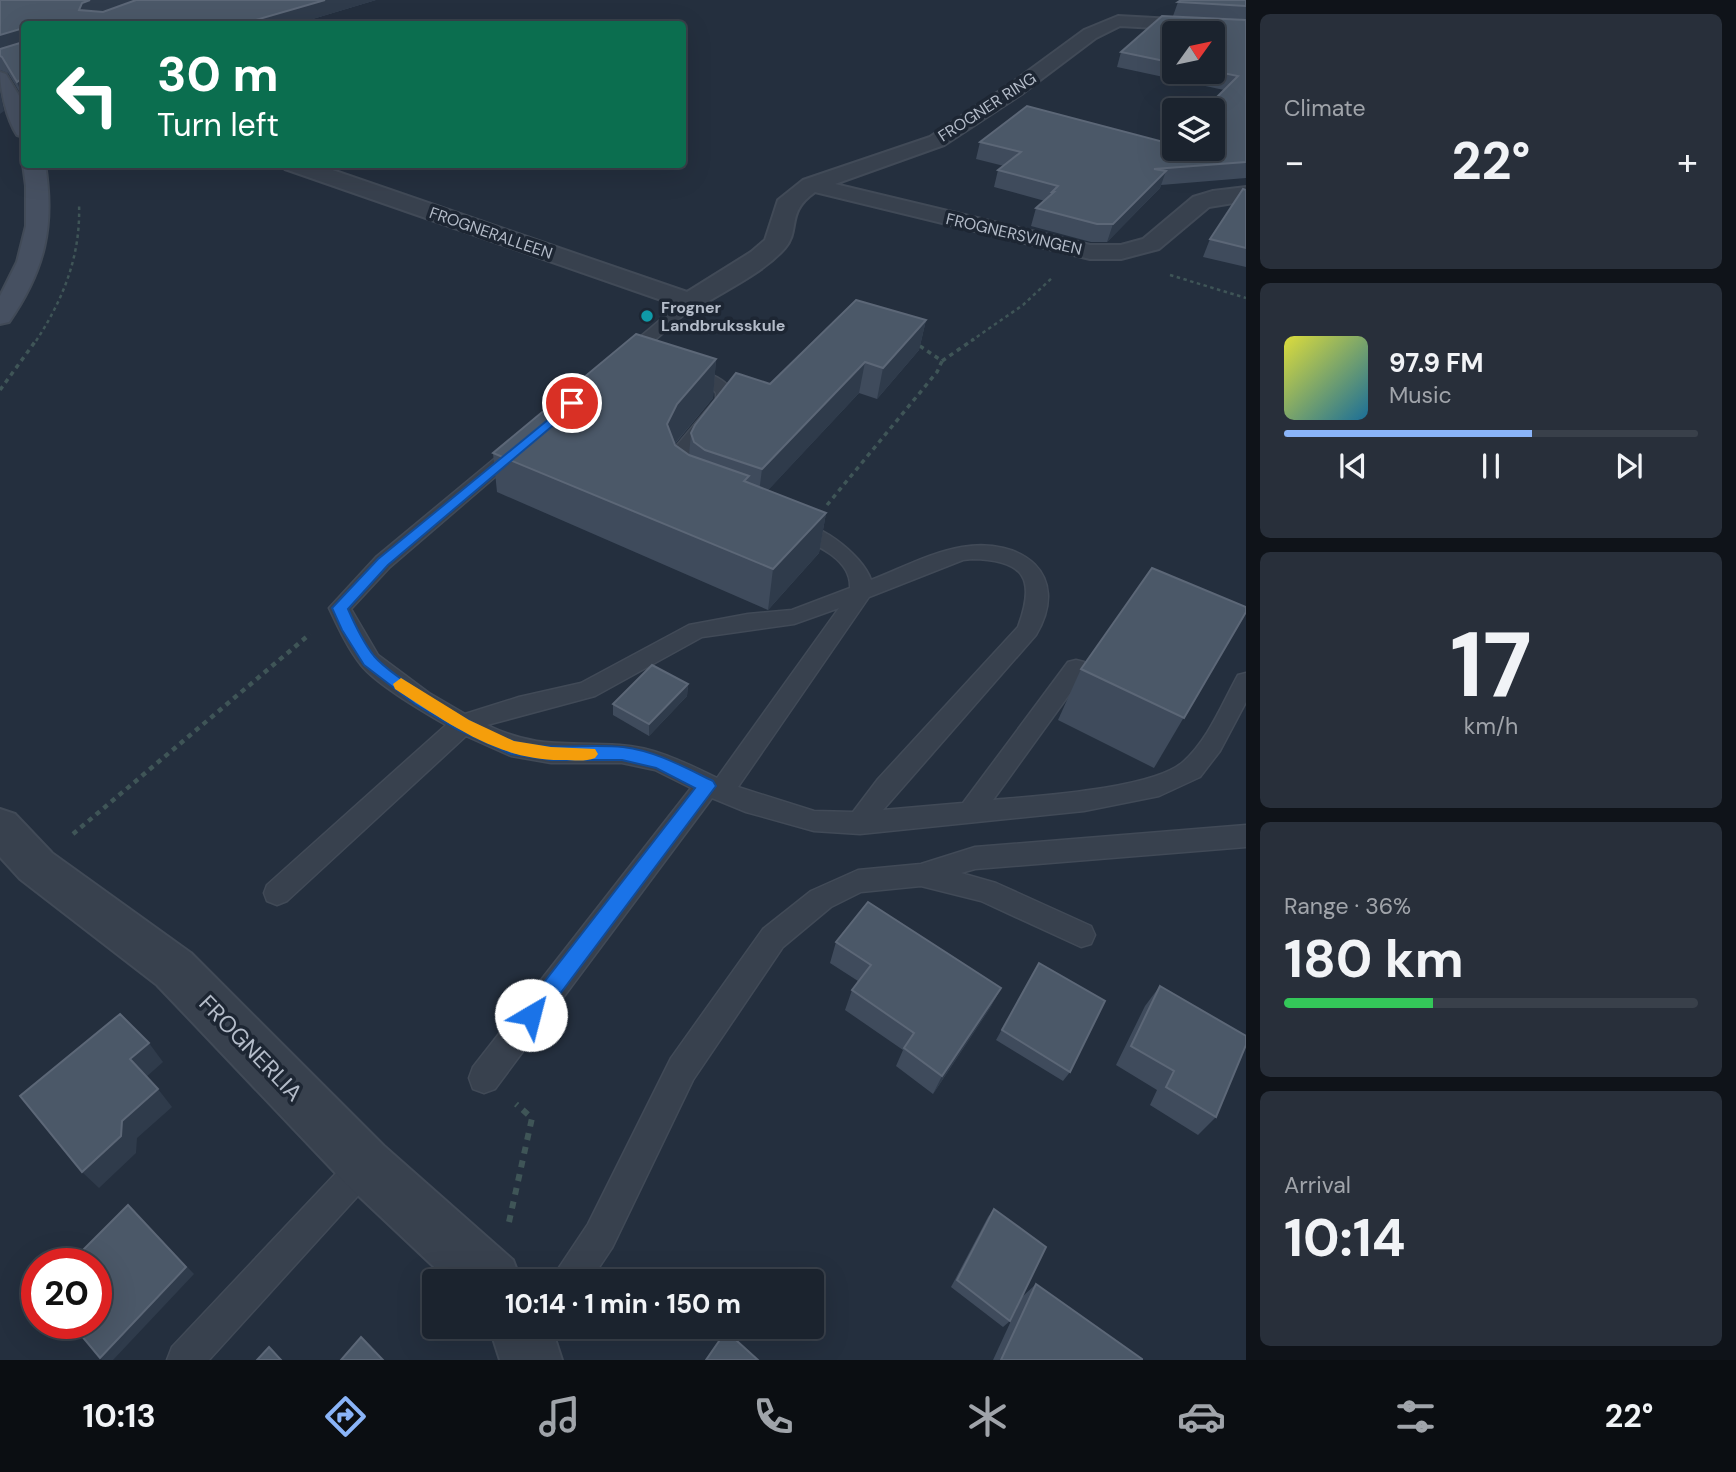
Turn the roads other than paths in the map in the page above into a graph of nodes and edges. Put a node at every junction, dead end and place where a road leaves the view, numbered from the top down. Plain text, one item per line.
1 (1141, 7) dead end
2 (1118, 21) junction
3 (1246, 28) edge
4 (0, 78) edge
5 (21, 110) edge
6 (35, 168) edge
7 (305, 168) edge
8 (811, 185) junction
9 (1246, 194) edge
10 (690, 302) junction
11 (0, 316) edge
12 (631, 353) junction
13 (611, 370) edge
14 (530, 439) edge
15 (695, 488) edge
16 (780, 523) edge
17 (859, 595) junction
18 (1076, 668) dead end
19 (1246, 681) edge
20 (463, 724) junction
21 (714, 789) junction
22 (970, 813) junction
23 (860, 823) junction
24 (0, 827) edge
25 (1246, 835) edge
26 (920, 875) junction
27 (277, 893) dead end
28 (1081, 935) dead end
29 (484, 1078) road end
30 (365, 1165) junction
31 (479, 1269) edge
32 (578, 1269) edge
33 (185, 1360) edge

1 - 2 street
2 - 3 street, FROGNER RING
2 - 8 street, FROGNER RING
4 - 5 main road
6 - 11 main road
7 - 10 street, FROGNERALLEEN
8 - 9 street, FROGNERSVINGEN
8 - 10 street, FROGNER RING
10 - 12 lane
12 - 13 lane
12 - 15 lane
14 - 20 lane
16 - 17 lane
17 - 20 lane
17 - 21 lane
17 - 23 lane
18 - 22 lane
19 - 22 lane
20 - 21 lane
20 - 27 lane
21 - 23 lane
21 - 29 lane
22 - 23 lane
24 - 30 street, FROGNERLIA
25 - 26 lane
26 - 28 lane
26 - 32 lane
30 - 31 street, FROGNERLIA
30 - 33 lane

